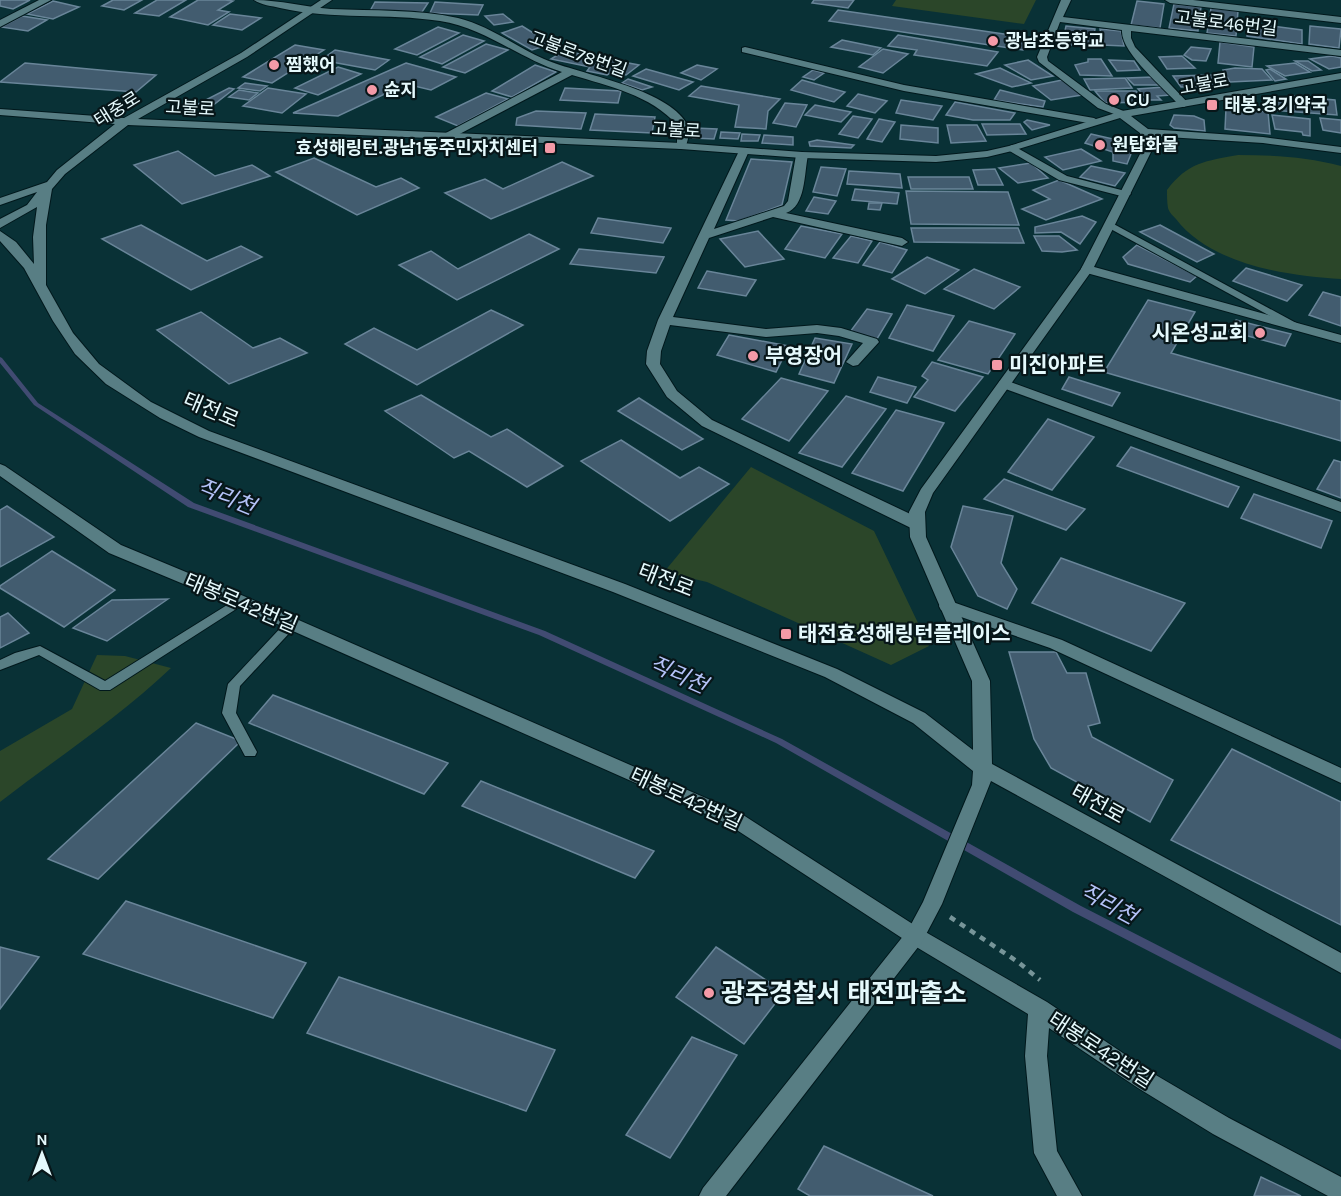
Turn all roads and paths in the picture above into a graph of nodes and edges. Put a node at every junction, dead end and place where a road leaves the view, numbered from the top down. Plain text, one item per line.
1 (46, 0) edge
2 (259, 0) edge
3 (327, 0) edge
4 (1066, 0) edge
5 (1170, 0) edge
6 (0, 10) edge
7 (310, 10) junction
8 (20, 13) junction
9 (1057, 19) junction
10 (1341, 20) edge
11 (0, 24) edge
12 (1127, 28) junction
13 (745, 50) dead end
14 (1341, 53) edge
15 (570, 72) junction
16 (1341, 76) edge
17 (1184, 104) junction
18 (0, 112) edge
19 (1122, 114) junction
20 (1094, 121) junction
21 (124, 122) junction
22 (1145, 132) junction
23 (446, 136) junction
24 (681, 146) junction
25 (1012, 148) junction
26 (1341, 150) edge
27 (744, 151) junction
28 (802, 155) junction
29 (51, 184) junction
30 (1125, 194) junction
31 (0, 202) edge
32 (776, 214) junction
33 (0, 225) edge
34 (1110, 225) junction
35 (0, 235) edge
36 (706, 235) junction
37 (902, 242) dead end
38 (1087, 270) junction
39 (42, 287) junction
40 (665, 320) junction
41 (1295, 326) junction
42 (1341, 339) edge
43 (853, 362) dead end
44 (1005, 384) junction
45 (0, 469) edge
46 (1341, 507) edge
47 (917, 524) junction
48 (240, 601) junction
49 (947, 606) junction
50 (291, 624) junction
51 (0, 665) edge
52 (250, 752) dead end
53 (1341, 776) edge
54 (982, 777) junction
55 (932, 904) junction
56 (915, 936) junction
57 (1341, 964) edge
58 (1043, 982) dead end
59 (1039, 1009) junction
60 (1341, 1190) edge
61 (711, 1196) edge
62 (1070, 1196) edge

1 - 8 street
2 - 7 street, 고불로78번길
3 - 7 street, 태중로
4 - 9 street
5 - 10 street
6 - 8 street
7 - 15 street, 고불로78번길
7 - 21 street, 태중로
8 - 11 street
9 - 12 street, 고불로46번길
9 - 19 street
12 - 14 street, 고불로46번길
12 - 17 street
13 - 20 street
15 - 23 street
15 - 24 street, 고불로78번길
16 - 17 street, 고불로
17 - 19 street, 고불로
18 - 21 street, 고불로
19 - 20 street, 고불로
19 - 22 street
20 - 25 street, 고불로
21 - 23 street, 고불로
21 - 29 street, 태중로
22 - 26 street
22 - 30 street
23 - 24 street, 고불로
24 - 27 street, 고불로
25 - 28 street, 고불로
25 - 30 street
27 - 28 street, 고불로
27 - 36 street
28 - 32 street
29 - 31 street
29 - 33 street, 태중로
29 - 39 street
30 - 34 street
32 - 36 street
32 - 37 street
34 - 38 street
34 - 41 lane
35 - 39 street, 태전로
36 - 40 street
38 - 41 street
38 - 44 street
39 - 54 street, 태전로
40 - 43 street
40 - 47 street
41 - 42 street
44 - 46 street
44 - 47 street
45 - 48 street, 태봉로42번길
47 - 49 street
48 - 50 street, 태봉로42번길
48 - 51 lane
49 - 53 street
49 - 54 street
50 - 52 lane
50 - 56 street, 태봉로42번길
54 - 55 street
54 - 57 street, 태전로
55 - 56 street
55 - 58 path
56 - 59 street, 태봉로42번길
56 - 61 street
59 - 60 street, 태봉로42번길
59 - 62 street

